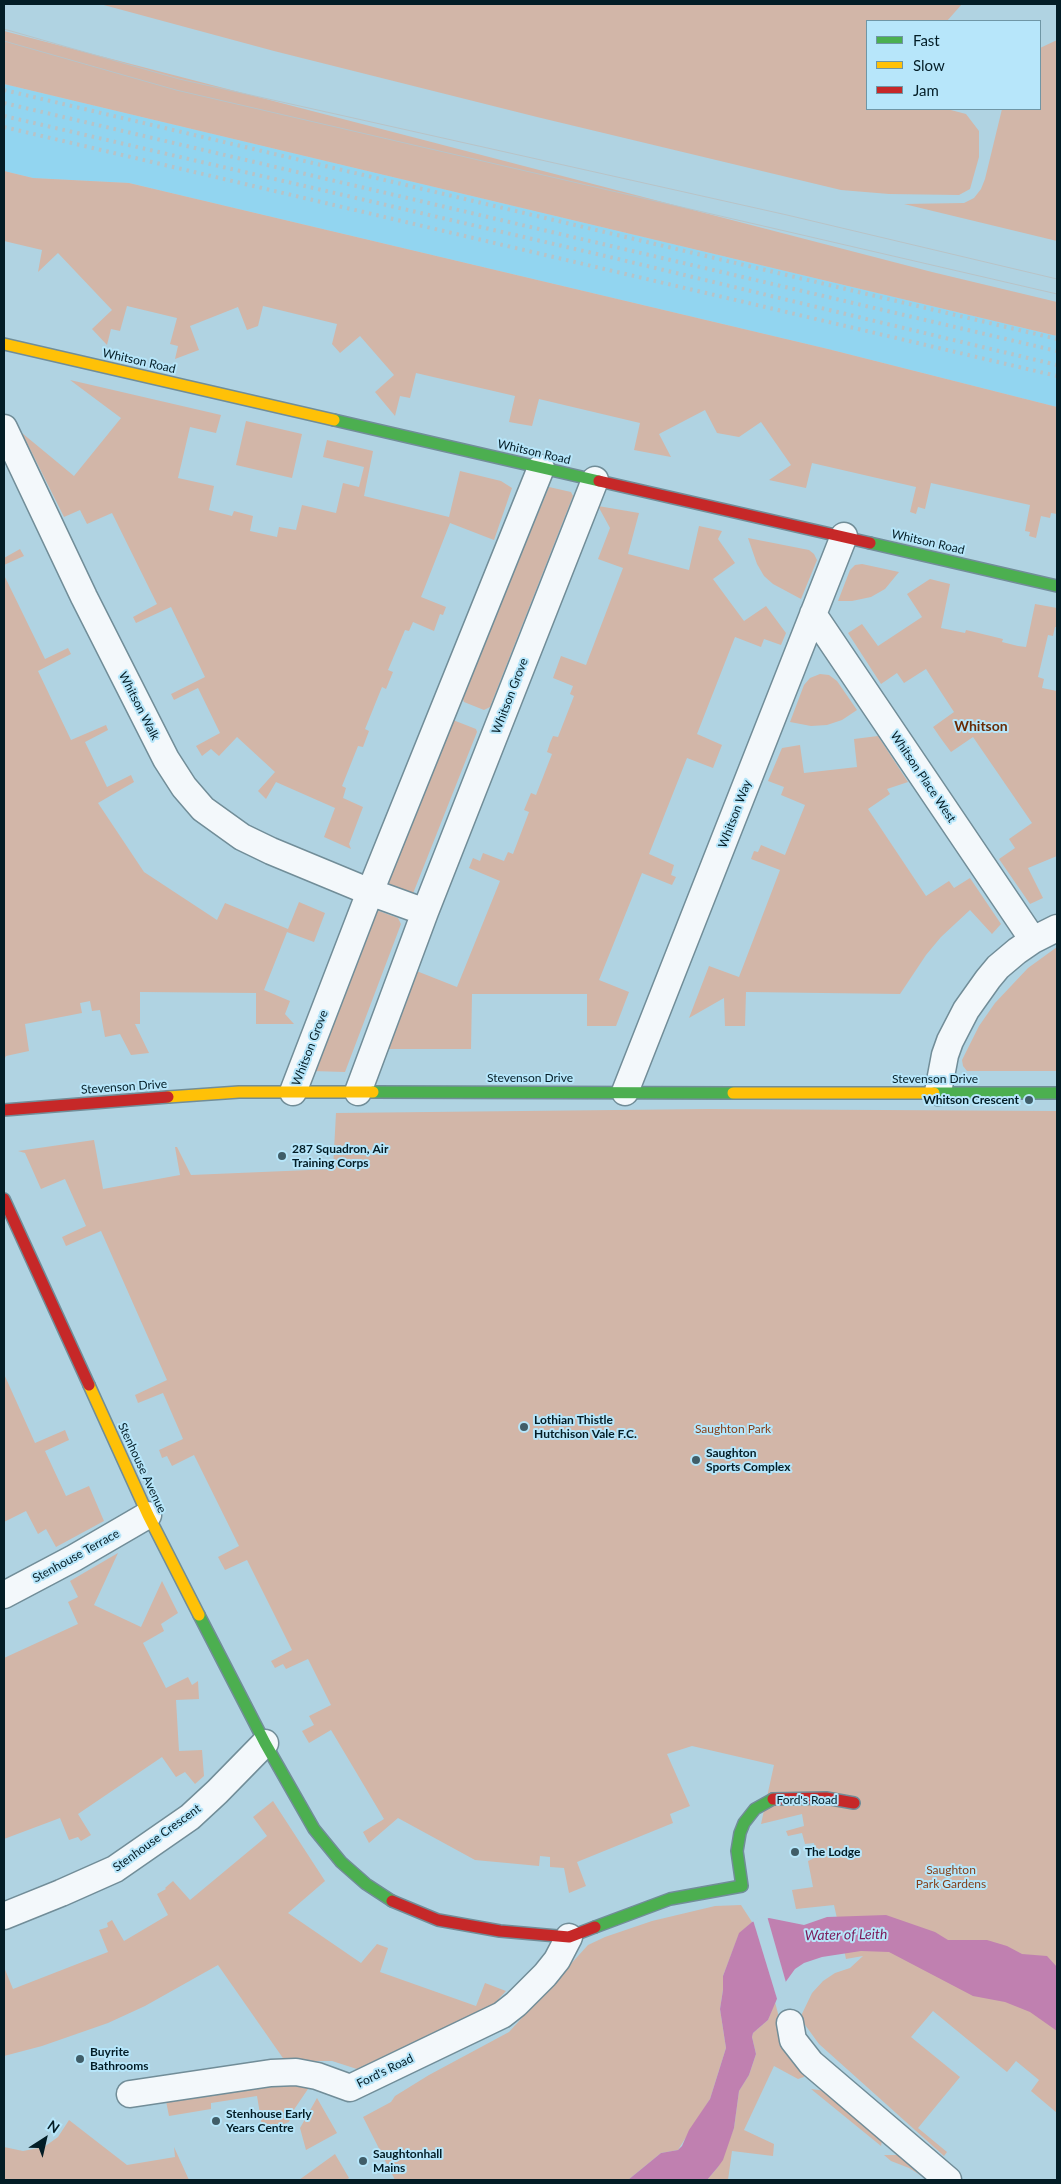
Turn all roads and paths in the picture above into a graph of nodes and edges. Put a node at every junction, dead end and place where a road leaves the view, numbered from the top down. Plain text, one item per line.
1 (4, 344) edge
2 (4, 428) edge
3 (541, 468) junction
4 (595, 480) junction
5 (844, 536) junction
6 (1057, 586) edge
7 (813, 614) junction
8 (370, 892) junction
9 (425, 912) junction
10 (1057, 928) edge
11 (1033, 940) junction
12 (293, 1092) junction
13 (358, 1092) junction
14 (626, 1092) junction
15 (938, 1092) junction
16 (1057, 1093) edge
17 (4, 1110) edge
18 (4, 1200) edge
19 (148, 1515) junction
20 (4, 1595) edge
21 (265, 1743) junction
22 (854, 1803) dead end
23 (4, 1916) edge
24 (569, 1937) junction
25 (790, 2023) dead end
26 (130, 2094) dead end
27 (948, 2180) edge

1 - 3 street, Whitson Road
2 - 8 street, Whitson Walk
3 - 4 street, Whitson Road
3 - 8 street, Whitson Grove
4 - 5 street, Whitson Road
4 - 9 street, Whitson Grove
5 - 6 street, Whitson Road
5 - 7 street, Whitson Way
7 - 11 street, Whitson Place West
7 - 14 street, Whitson Way
8 - 9 street
8 - 12 street, Whitson Grove
9 - 13 street, Whitson Grove
10 - 11 street
11 - 15 street
12 - 13 street, Stevenson Drive
12 - 17 street, Stevenson Drive
13 - 14 street, Stevenson Drive
14 - 15 street, Stevenson Drive
15 - 16 street, Stevenson Drive
18 - 19 street, Stenhouse Avenue
19 - 20 street, Stenhouse Terrace
19 - 21 street, Stenhouse Avenue
21 - 23 street, Stenhouse Crescent
21 - 24 street, Ford's Road
22 - 24 street, Ford's Road
24 - 26 street, Ford's Road
25 - 27 street

